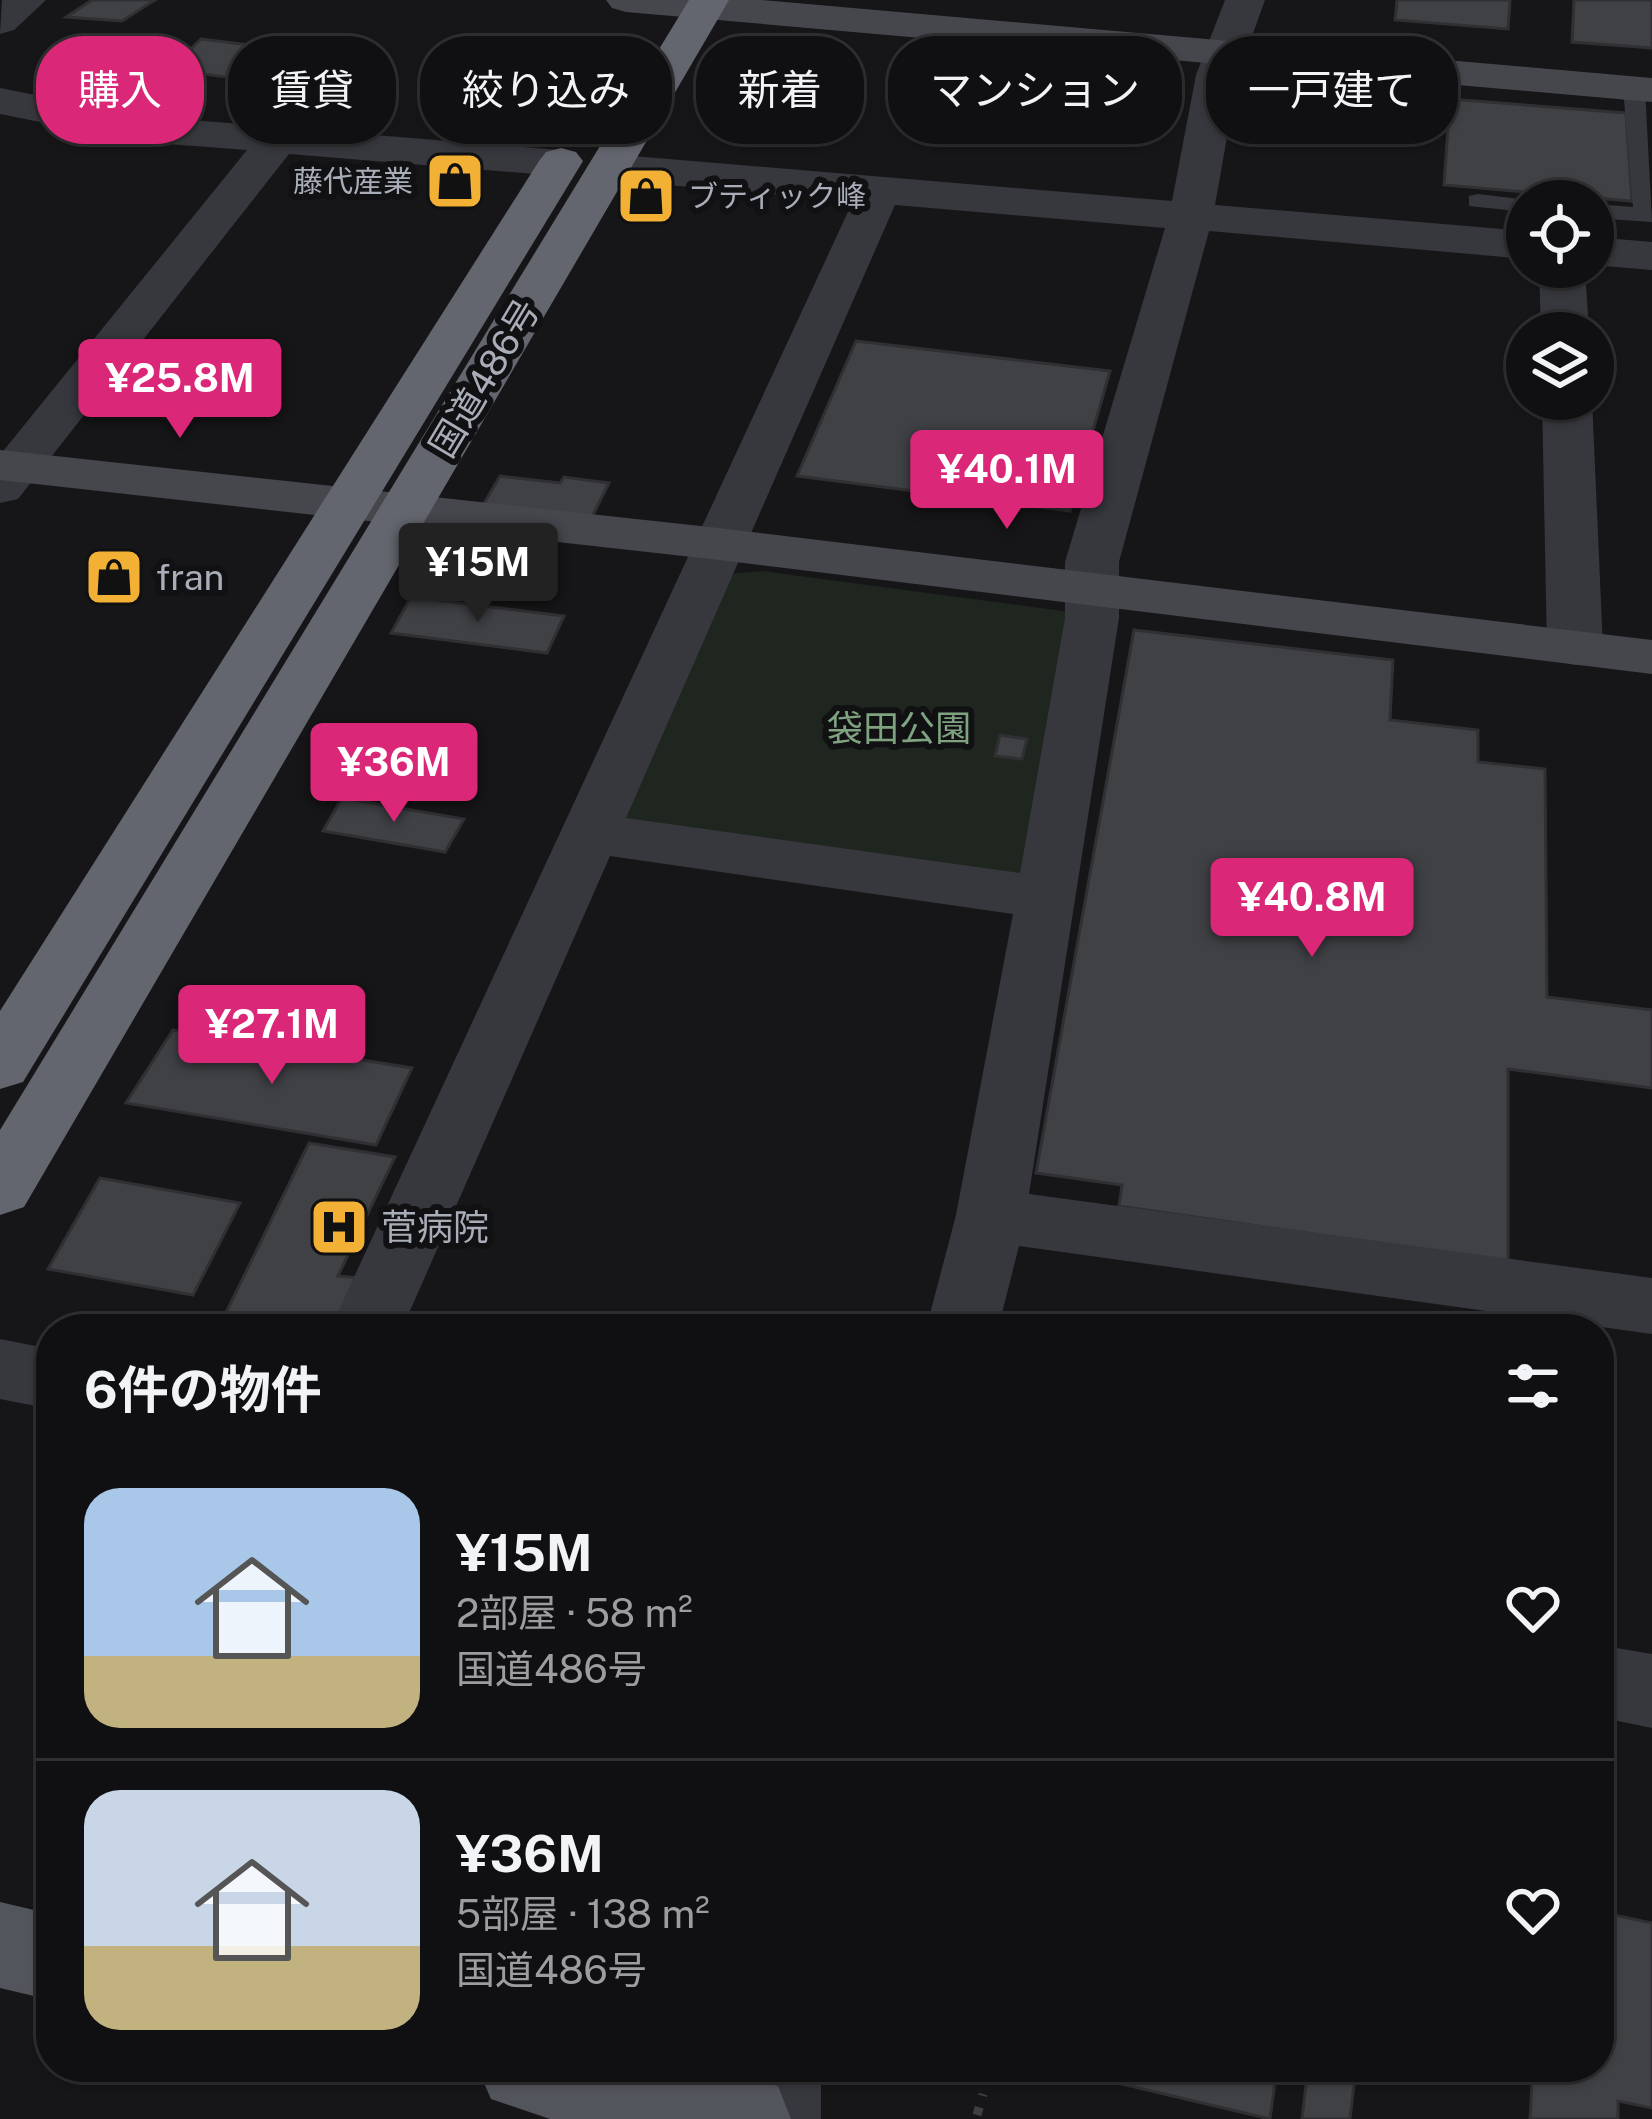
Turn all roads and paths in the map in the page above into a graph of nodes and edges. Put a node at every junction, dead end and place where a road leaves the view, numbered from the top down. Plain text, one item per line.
1 (26, 0) edge
2 (814, 0) edge
3 (673, 2) edge
4 (0, 22) edge
5 (1236, 22) edge
6 (1646, 84) edge
7 (0, 101) edge
8 (228, 136) edge
9 (275, 144) edge
10 (327, 144) edge
11 (584, 165) junction
12 (879, 192) junction
13 (1478, 201) dead end
14 (1506, 203) edge
15 (1191, 215) junction
16 (1506, 243) edge
17 (1623, 244) edge
18 (1568, 420) edge
19 (6, 474) edge
20 (350, 505) junction
21 (405, 511) junction
22 (719, 544) junction
23 (1090, 587) junction
24 (1575, 648) junction
25 (1652, 657) edge
26 (590, 832) junction
27 (1047, 898) junction
28 (0, 1065) edge
29 (0, 1189) edge
30 (991, 1215) junction
31 (1652, 1306) edge
32 (373, 1314) edge
33 (966, 1314) edge
34 (0, 1369) edge
35 (36, 1376) edge
36 (1614, 1685) edge
37 (1652, 1691) edge
38 (0, 1945) edge
39 (36, 1953) edge
40 (587, 2082) edge
41 (775, 2082) edge
42 (983, 2094) dead end
43 (976, 2115) dead end
44 (745, 2119) edge
45 (775, 2119) edge

1 - 4 street
2 - 5 street
3 - 5 street
3 - 11 highway, 国道486号
5 - 6 street
5 - 15 street
6 - 17 lane
7 - 8 street
9 - 19 street
10 - 11 street
11 - 12 street
11 - 20 highway, 国道486号
11 - 21 highway, 国道486号
12 - 15 street
12 - 22 street
13 - 14 lane
15 - 16 street
15 - 23 street
18 - 24 street
19 - 20 street
20 - 21 street
20 - 28 highway, 国道486号
21 - 22 street
21 - 29 highway, 国道486号
22 - 23 street
22 - 26 street
23 - 24 street
23 - 27 street
24 - 25 street
26 - 27 street
26 - 32 street
27 - 30 street
30 - 31 street
30 - 33 street
34 - 35 street
36 - 37 street
38 - 39 main road
40 - 44 main road
41 - 45 street
42 - 43 path

